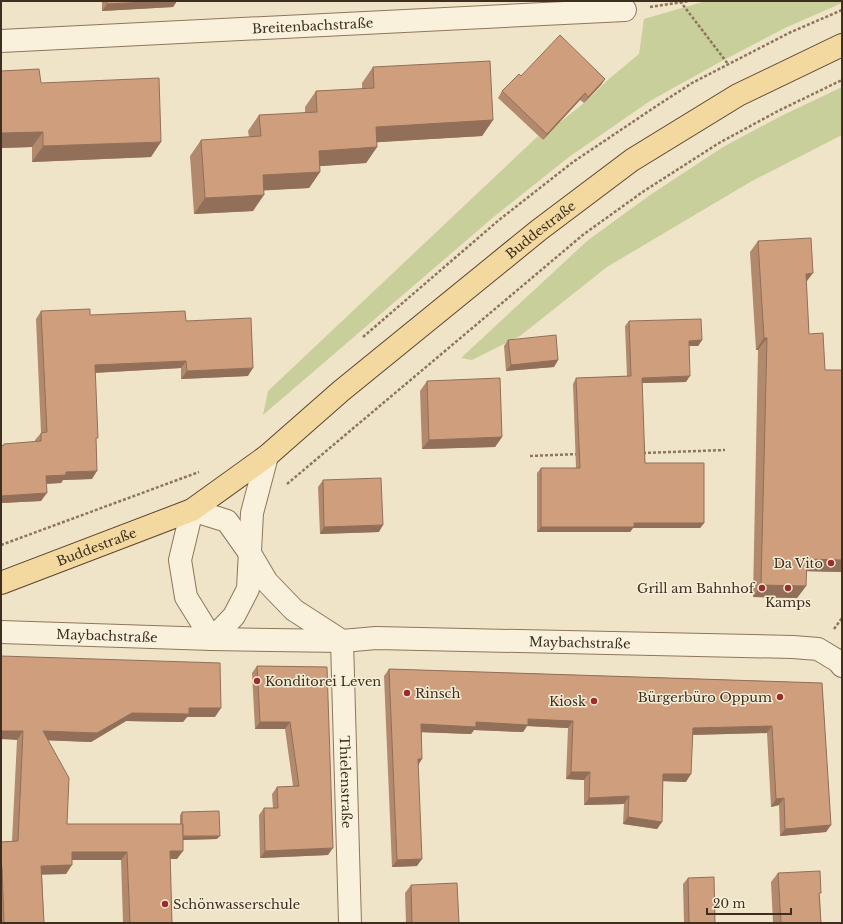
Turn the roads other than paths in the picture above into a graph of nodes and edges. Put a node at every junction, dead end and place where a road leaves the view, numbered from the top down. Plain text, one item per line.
1 (625, 10) road end
2 (1, 42) edge
3 (842, 45) edge
4 (267, 456) junction
5 (192, 510) junction
6 (251, 555) junction
7 (1, 583) edge
8 (1, 632) edge
9 (212, 639) junction
10 (342, 641) junction
11 (842, 666) edge
12 (350, 923) edge

1 - 2 street, Breitenbachstraße
3 - 4 main road, Buddestraße
4 - 5 main road, Buddestraße
4 - 6 street
5 - 6 street
5 - 7 main road, Buddestraße
5 - 9 street
6 - 9 street
6 - 10 street
8 - 9 street, Maybachstraße
9 - 10 street, Maybachstraße
10 - 11 street, Maybachstraße
10 - 12 street, Thielenstraße

